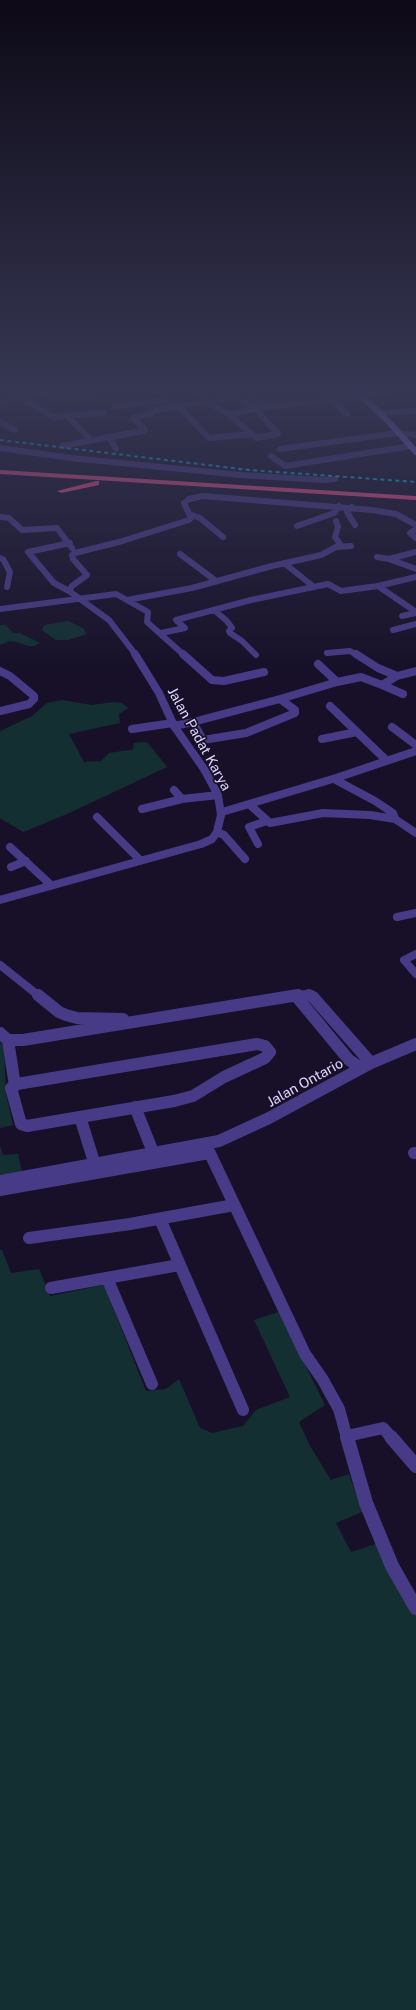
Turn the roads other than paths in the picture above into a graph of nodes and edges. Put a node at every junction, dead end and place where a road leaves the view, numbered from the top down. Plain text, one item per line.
1 (79, 486) edge
2 (159, 486) edge
3 (211, 486) edge
4 (317, 486) edge
5 (229, 487) junction
6 (60, 491) dead end
7 (416, 492) edge
8 (416, 498) edge
9 (339, 506) junction
10 (352, 507) junction
11 (189, 514) junction
12 (0, 517) edge
13 (336, 520) dead end
14 (354, 525) dead end
15 (416, 525) edge
16 (297, 526) dead end
17 (416, 529) edge
18 (223, 537) dead end
19 (416, 538) edge
20 (70, 544) junction
21 (338, 546) junction
22 (351, 546) dead end
23 (416, 552) edge
24 (75, 553) junction
25 (180, 554) dead end
26 (377, 557) dead end
27 (0, 558) edge
28 (389, 559) junction
29 (284, 563) junction
30 (416, 569) edge
31 (416, 576) edge
32 (216, 581) junction
33 (378, 586) junction
34 (7, 587) dead end
35 (314, 588) junction
36 (69, 591) junction
37 (76, 598) junction
38 (127, 600) junction
39 (0, 609) edge
40 (214, 610) junction
41 (416, 612) edge
42 (402, 616) dead end
43 (416, 624) edge
44 (393, 630) dead end
45 (161, 634) junction
46 (327, 653) dead end
47 (256, 656) dead end
48 (318, 664) dead end
49 (0, 671) edge
50 (416, 671) edge
51 (264, 672) dead end
52 (397, 676) junction
53 (337, 682) junction
54 (382, 685) junction
55 (403, 694) dead end
56 (280, 700) junction
57 (330, 706) dead end
58 (0, 711) edge
59 (193, 722) junction
60 (174, 724) junction
61 (132, 728) dead end
62 (392, 728) dead end
63 (357, 732) junction
64 (322, 739) dead end
65 (203, 740) junction
66 (187, 743) junction
67 (416, 745) edge
68 (416, 751) edge
69 (386, 760) junction
70 (334, 779) junction
71 (174, 790) dead end
72 (218, 795) junction
73 (182, 799) junction
74 (248, 804) junction
75 (142, 809) dead end
76 (222, 812) junction
77 (97, 818) dead end
78 (395, 819) junction
79 (267, 821) junction
80 (217, 832) junction
81 (416, 832) edge
82 (258, 844) dead end
83 (10, 846) dead end
84 (245, 859) dead end
85 (140, 860) junction
86 (26, 861) junction
87 (11, 867) dead end
88 (51, 885) junction
89 (0, 900) edge
90 (416, 913) edge
91 (397, 917) dead end
92 (416, 954) edge
93 (0, 965) edge
94 (416, 974) edge
95 (296, 996) junction
96 (149, 1020) junction
97 (4, 1036) edge
98 (416, 1044) edge
99 (371, 1063) junction
100 (361, 1068) junction
101 (15, 1086) junction
102 (135, 1107) junction
103 (80, 1117) junction
104 (208, 1149) junction
105 (153, 1152) junction
106 (97, 1169) junction
107 (0, 1181) edge
108 (0, 1190) edge
109 (234, 1205) junction
110 (160, 1219) junction
111 (29, 1238) dead end
112 (179, 1265) junction
113 (107, 1278) junction
114 (51, 1288) dead end
115 (152, 1384) dead end
116 (243, 1410) dead end
117 (347, 1436) junction
118 (416, 1466) edge
119 (416, 1608) edge

1 - 6 highway
2 - 5 highway
3 - 5 highway
4 - 7 highway
5 - 8 highway
9 - 10 street
9 - 11 street
9 - 16 street
10 - 14 street
10 - 15 street
11 - 18 street
11 - 24 street
12 - 20 street
13 - 21 street
17 - 19 street
20 - 24 street
20 - 36 street, Jalan Padat Karya
21 - 22 street
21 - 29 street
23 - 28 street
24 - 36 street
25 - 32 street
26 - 28 street
27 - 34 street
28 - 30 street
29 - 32 street
29 - 35 street
31 - 33 street
32 - 38 street
33 - 35 street
33 - 41 street
35 - 40 street
36 - 37 street, Jalan Padat Karya
37 - 38 street
37 - 39 street
37 - 60 street, Jalan Padat Karya
38 - 45 street
40 - 45 street
40 - 47 street
41 - 42 street
43 - 44 street
45 - 51 street
46 - 52 street
48 - 53 street
49 - 58 street
50 - 52 street
52 - 54 street
53 - 54 street
53 - 56 street
54 - 55 street
56 - 59 street
56 - 65 street
57 - 63 street
59 - 60 street
59 - 65 street
60 - 61 street
60 - 66 street, Jalan Padat Karya
62 - 67 street
63 - 64 street
63 - 69 street
65 - 66 street
66 - 72 street, Jalan Padat Karya
68 - 69 street
69 - 70 street
70 - 74 street
70 - 78 street
71 - 73 street
72 - 73 street
72 - 76 street, Jalan Padat Karya
73 - 75 street
74 - 76 street
74 - 79 street
76 - 80 street, Jalan Padat Karya
77 - 85 street
78 - 79 street
78 - 81 street
79 - 82 street
80 - 84 street
80 - 85 street
83 - 86 street
85 - 88 street
86 - 87 street
86 - 88 street
88 - 89 street
90 - 91 street
92 - 94 street
93 - 96 street
95 - 96 street
95 - 99 street
95 - 100 street
96 - 97 street
97 - 101 street
98 - 99 street, Jalan Ontario
99 - 100 street, Jalan Ontario
100 - 104 street, Jalan Ontario
101 - 102 street
101 - 103 street
102 - 103 street
102 - 105 street
103 - 106 street
104 - 105 street
104 - 106 street
104 - 109 street
105 - 106 street
106 - 107 street
106 - 108 street
109 - 110 street
109 - 117 street
110 - 111 street
110 - 112 street
112 - 113 street
112 - 116 street
113 - 114 street
113 - 115 street
117 - 118 street
117 - 119 street

